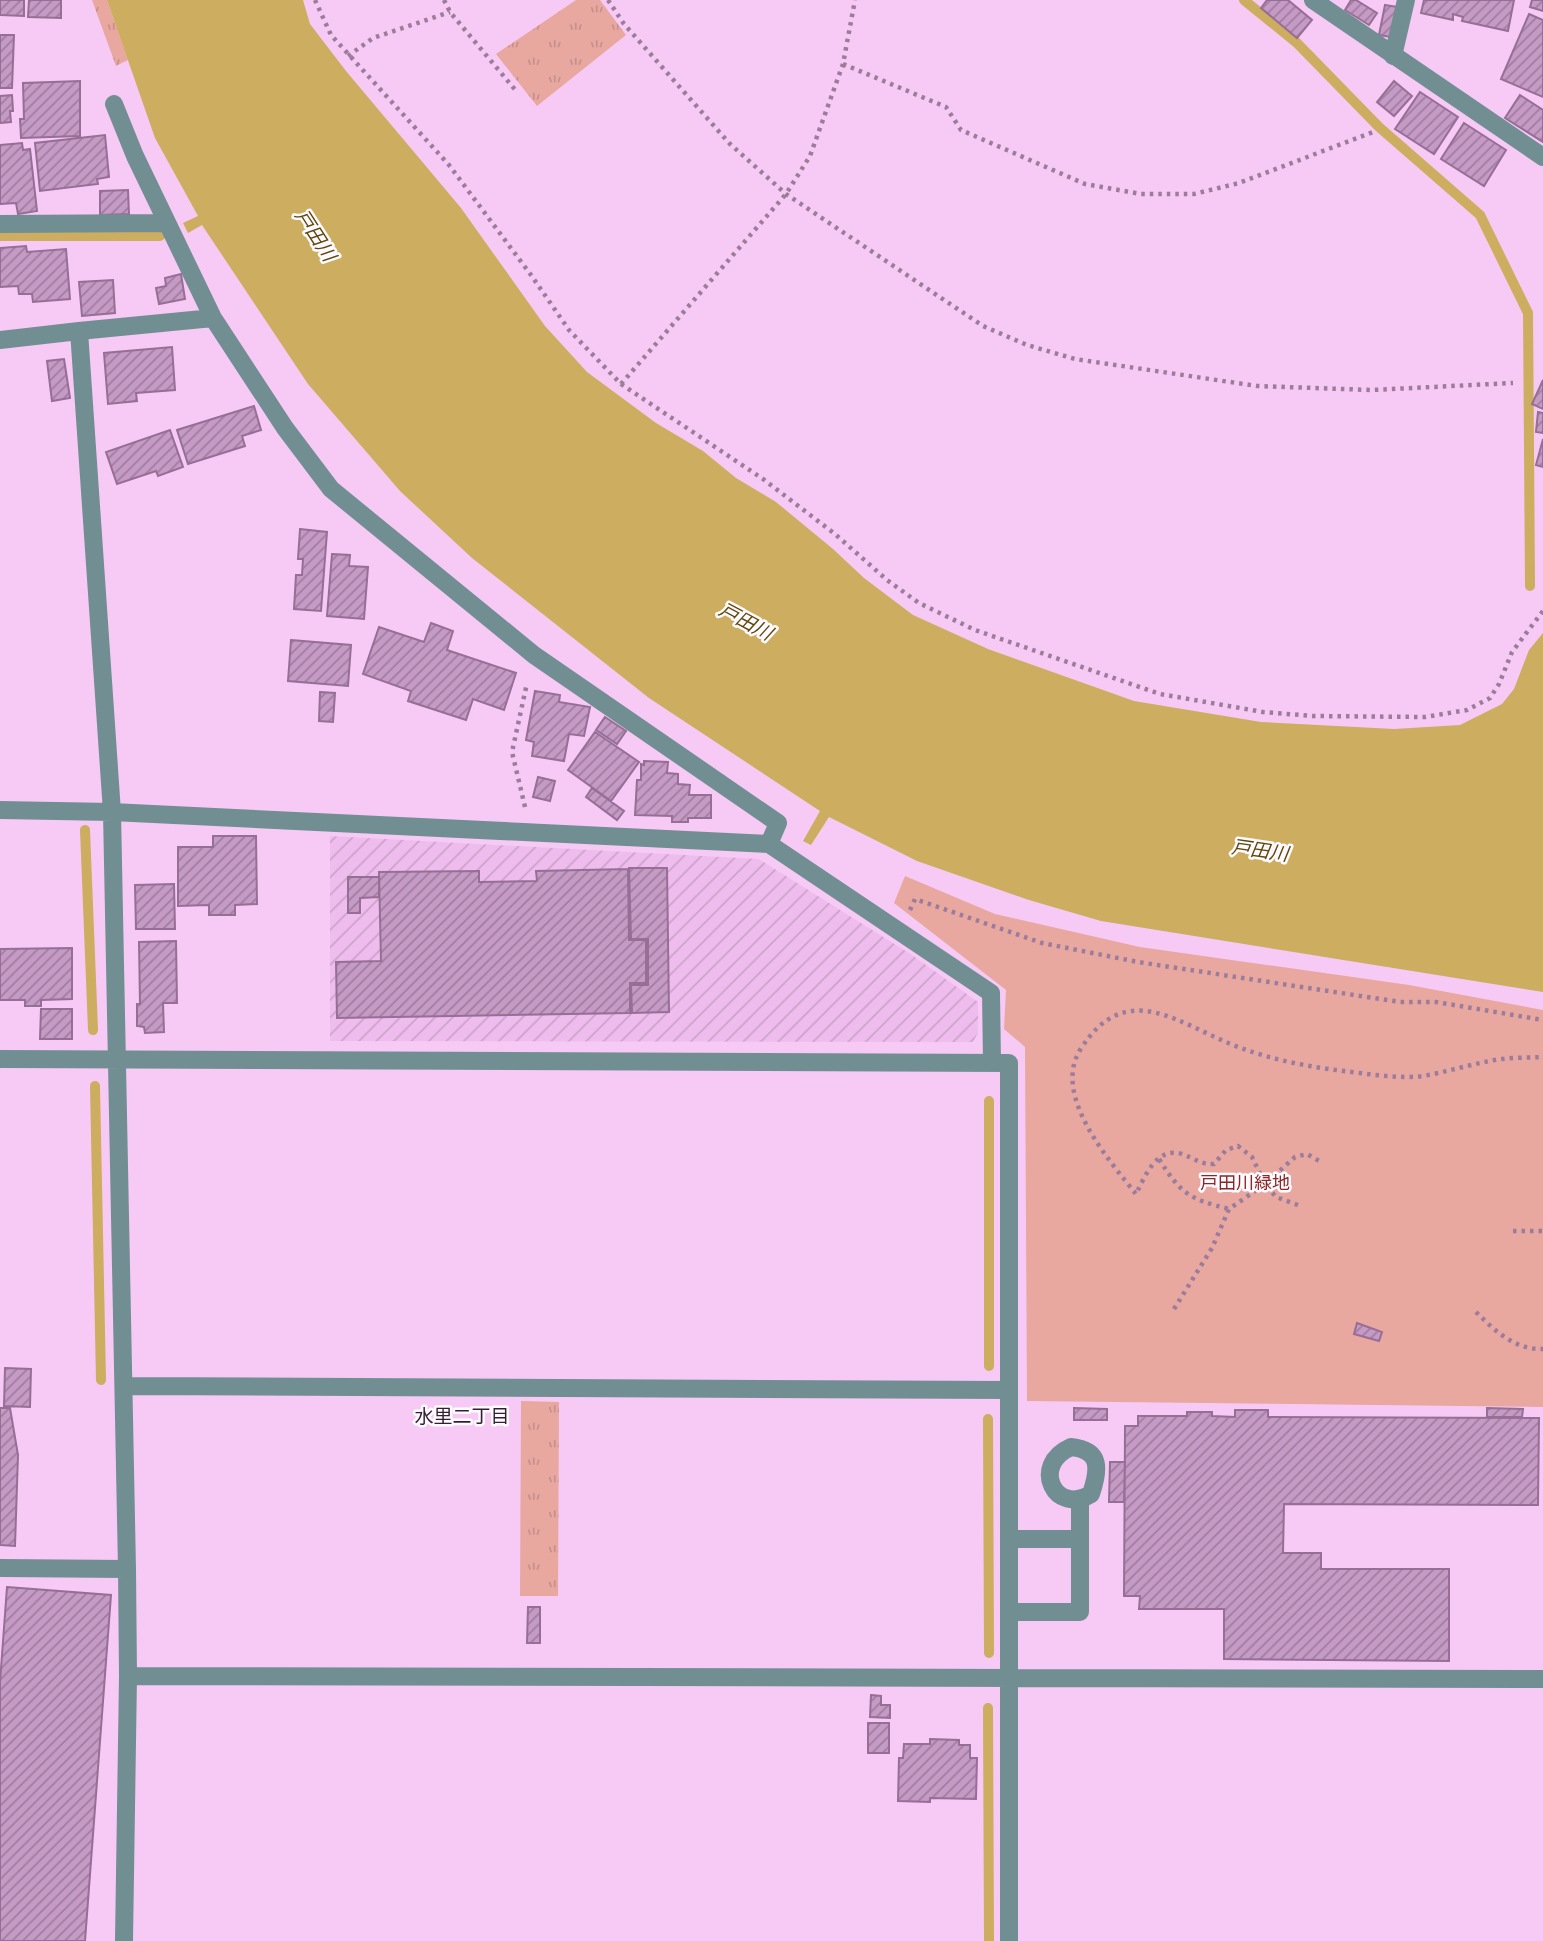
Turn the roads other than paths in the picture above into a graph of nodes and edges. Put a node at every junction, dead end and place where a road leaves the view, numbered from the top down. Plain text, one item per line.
1 (1313, 0) edge
2 (1405, 0) edge
3 (1393, 56) junction
4 (114, 104) dead end
5 (1543, 157) edge
6 (167, 223) junction
7 (0, 224) edge
8 (213, 318) junction
9 (79, 331) junction
10 (0, 340) edge
11 (0, 810) edge
12 (112, 812) junction
13 (769, 844) junction
14 (0, 1059) edge
15 (118, 1059) junction
16 (992, 1063) junction
17 (124, 1386) junction
18 (1009, 1390) junction
19 (1080, 1500) dead end
20 (1009, 1539) junction
21 (1080, 1539) junction
22 (0, 1568) edge
23 (127, 1569) junction
24 (1009, 1612) junction
25 (128, 1676) junction
26 (1009, 1677) junction
27 (1543, 1679) edge
28 (124, 1941) edge
29 (1009, 1941) edge

1 - 3 street
2 - 3 street
3 - 5 street
4 - 6 street
6 - 7 street
6 - 8 street
8 - 9 street
8 - 13 street
9 - 10 street
9 - 12 street
11 - 12 street
12 - 13 street
12 - 15 street
13 - 16 street
14 - 15 street
15 - 16 street
15 - 17 street
16 - 18 street
17 - 18 street
17 - 23 street
18 - 20 street
19 - 21 street
20 - 21 street
20 - 24 street
21 - 24 street
22 - 23 street
23 - 25 street
24 - 26 street
25 - 26 street
25 - 28 street
26 - 27 street
26 - 29 street

